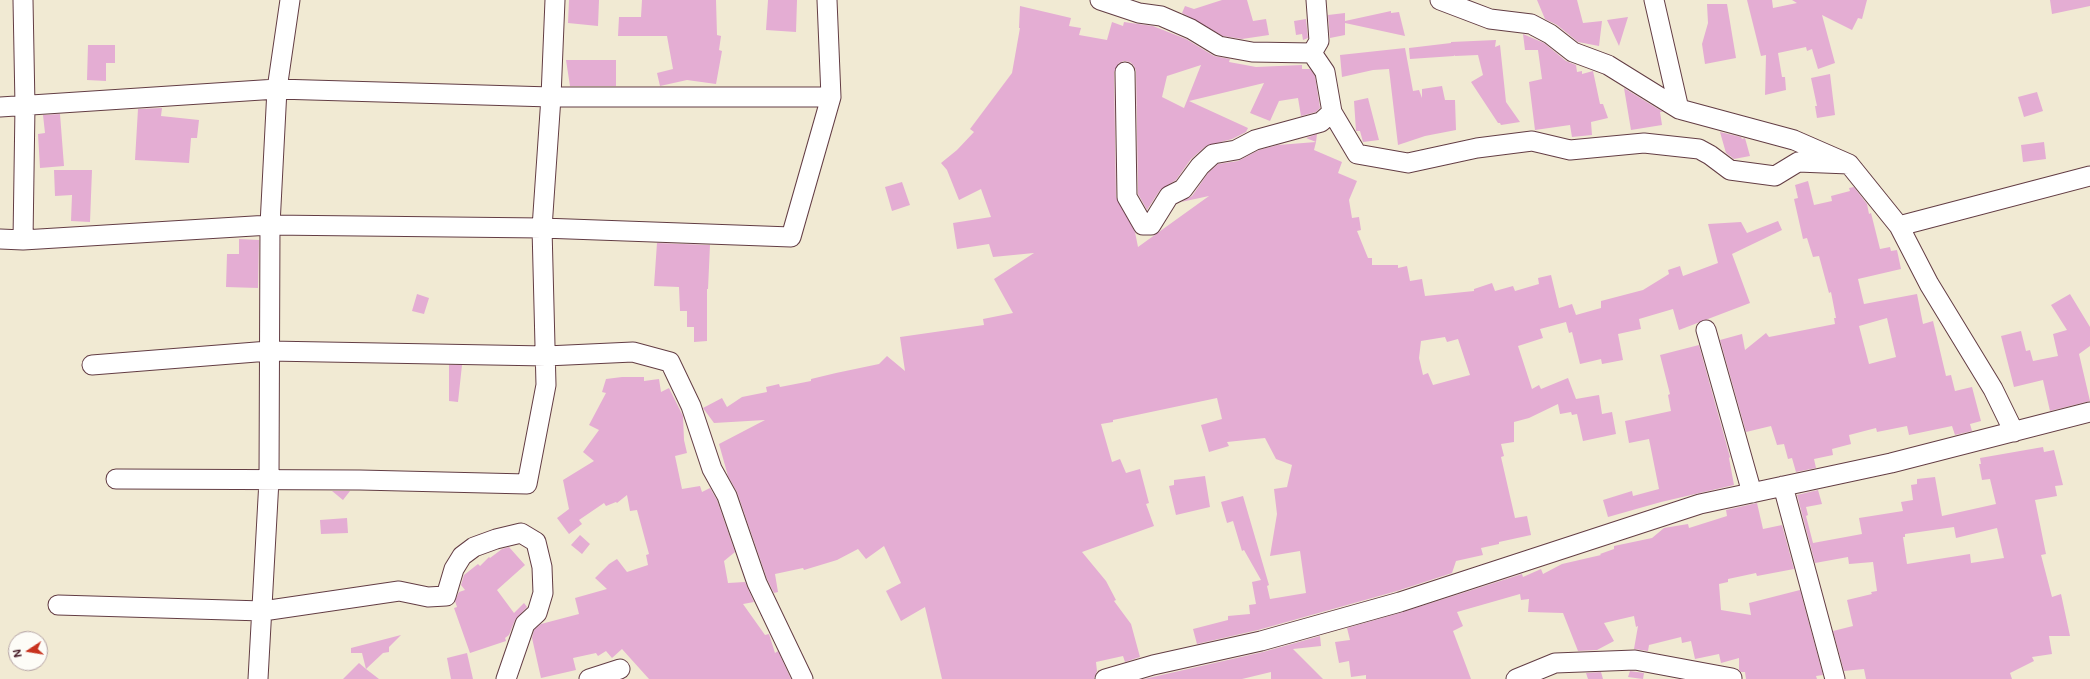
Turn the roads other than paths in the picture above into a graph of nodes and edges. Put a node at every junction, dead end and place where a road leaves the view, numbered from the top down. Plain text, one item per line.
1 (23, 0) edge
2 (290, 0) edge
3 (555, 0) edge
4 (827, 0) edge
5 (1100, 0) edge
6 (1316, 0) edge
7 (1440, 0) edge
8 (1654, 0) edge
9 (1312, 53) junction
10 (1126, 72) dead end
11 (277, 89) junction
12 (551, 97) junction
13 (831, 97) junction
14 (25, 106) junction
15 (0, 107) edge
16 (1679, 109) junction
17 (1332, 112) junction
18 (1849, 164) junction
19 (2090, 176) edge
20 (270, 226) junction
21 (1899, 226) junction
22 (542, 228) junction
23 (0, 239) edge
24 (23, 240) junction
25 (1706, 330) dead end
26 (269, 352) junction
27 (546, 356) junction
28 (92, 365) dead end
29 (2090, 412) edge
30 (2014, 432) junction
31 (116, 479) dead end
32 (269, 480) junction
33 (1782, 486) junction
34 (1752, 493) junction
35 (58, 605) dead end
36 (263, 611) junction
37 (620, 669) dead end
38 (1732, 678) dead end
39 (258, 679) edge
40 (506, 679) edge
41 (589, 679) edge
42 (803, 679) edge
43 (1105, 679) edge
44 (1516, 679) edge
45 (1835, 679) edge

1 - 14 street
2 - 11 street
3 - 12 street
4 - 13 street
5 - 9 street
6 - 9 street
7 - 16 street
8 - 16 street
9 - 17 street
10 - 17 street
11 - 12 street
11 - 14 street
11 - 20 street
12 - 13 street
12 - 22 street
13 - 22 street
14 - 15 street
14 - 24 street
16 - 18 street
17 - 18 street
18 - 21 street
19 - 21 street
20 - 22 street
20 - 24 street
20 - 26 street
21 - 30 street
22 - 27 street
23 - 24 street
25 - 34 street
26 - 27 street
26 - 28 street
26 - 32 street
27 - 32 street
27 - 42 street
29 - 30 street
30 - 33 street
31 - 32 street
32 - 36 street
33 - 34 street
33 - 45 street
34 - 43 street
35 - 36 street
36 - 39 street
36 - 40 street
37 - 41 street
38 - 44 street

